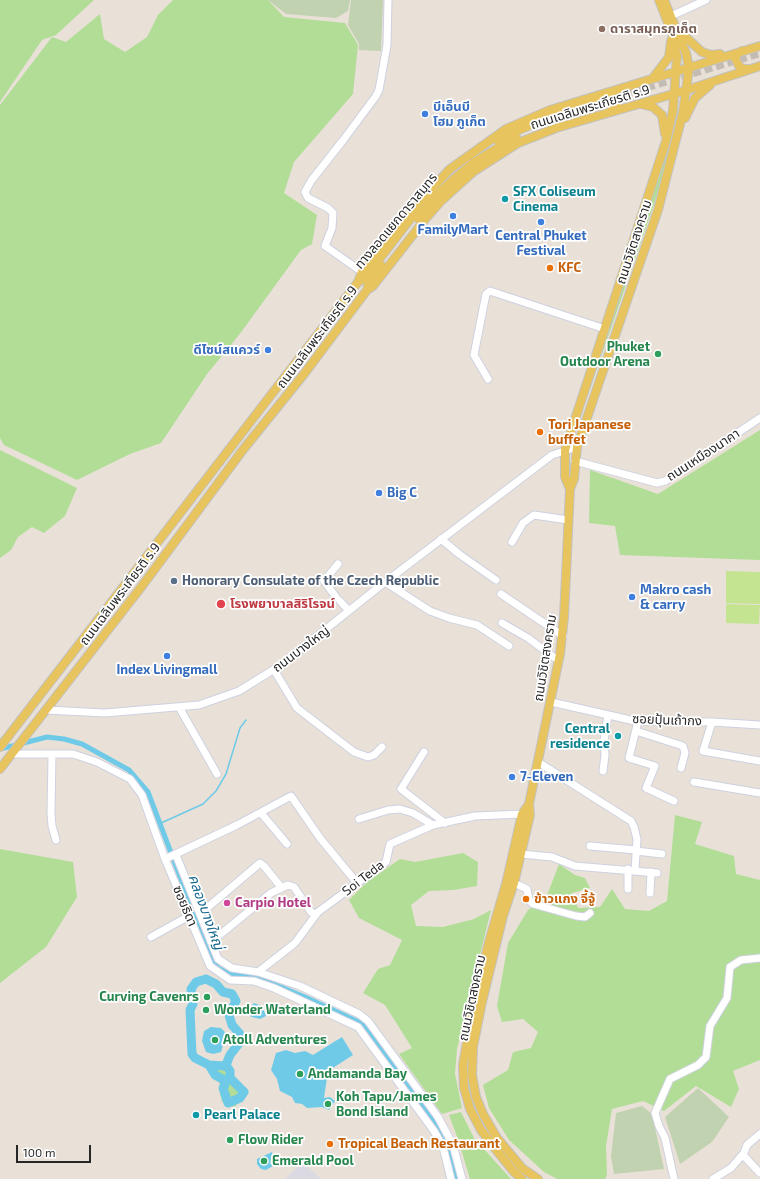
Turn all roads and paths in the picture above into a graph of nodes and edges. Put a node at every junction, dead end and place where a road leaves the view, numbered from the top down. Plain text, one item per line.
1 (388, 0) edge
2 (659, 0) edge
3 (664, 0) edge
4 (706, 0) edge
5 (671, 16) junction
6 (675, 32) junction
7 (760, 46) edge
8 (743, 50) junction
9 (731, 54) junction
10 (760, 66) edge
11 (689, 68) junction
12 (750, 69) junction
13 (677, 72) junction
14 (654, 78) junction
15 (721, 78) junction
16 (687, 90) junction
17 (609, 93) junction
18 (674, 94) junction
19 (624, 108) junction
20 (610, 112) junction
21 (668, 129) junction
22 (679, 130) junction
23 (666, 141) junction
24 (362, 272) junction
25 (358, 282) junction
26 (367, 290) junction
27 (605, 329) junction
28 (488, 379) dead end
29 (760, 418) edge
30 (577, 447) junction
31 (566, 450) junction
32 (575, 461) junction
33 (570, 489) junction
34 (568, 520) junction
35 (442, 539) junction
36 (512, 542) dead end
37 (338, 564) dead end
38 (496, 580) dead end
39 (385, 582) junction
40 (502, 594) dead end
41 (349, 611) junction
42 (502, 623) dead end
43 (563, 636) junction
44 (509, 646) dead end
45 (559, 661) junction
46 (274, 670) junction
47 (551, 702) junction
48 (179, 707) junction
49 (46, 710) junction
50 (608, 715) junction
51 (638, 721) junction
52 (712, 722) junction
53 (760, 725) edge
54 (636, 731) junction
55 (0, 746) edge
56 (382, 747) dead end
57 (424, 752) dead end
58 (12, 754) junction
59 (52, 754) junction
60 (760, 761) edge
61 (538, 762) junction
62 (681, 768) dead end
63 (0, 769) edge
64 (603, 771) dead end
65 (217, 774) dead end
66 (694, 782) dead end
67 (760, 793) edge
68 (674, 801) dead end
69 (261, 812) junction
70 (526, 814) junction
71 (359, 819) dead end
72 (445, 823) junction
73 (433, 825) junction
74 (56, 840) dead end
75 (288, 844) dead end
76 (590, 846) dead end
77 (636, 851) junction
78 (521, 854) junction
79 (662, 854) dead end
80 (176, 855) junction
81 (165, 859) junction
82 (631, 870) junction
83 (357, 883) junction
84 (514, 883) junction
85 (281, 888) junction
86 (628, 889) dead end
87 (650, 893) dead end
88 (590, 913) dead end
89 (200, 914) junction
90 (316, 915) junction
91 (189, 916) junction
92 (151, 938) dead end
93 (211, 942) junction
94 (760, 958) edge
95 (258, 972) junction
96 (279, 978) junction
97 (274, 988) junction
98 (760, 1134) edge
99 (742, 1155) junction
100 (760, 1173) edge
101 (451, 1179) edge
102 (462, 1179) edge
103 (522, 1179) edge
104 (538, 1179) edge
105 (674, 1179) edge
106 (713, 1179) edge

1 - 24 street
2 - 6 main road, ถนนวิชิตสงคราม
3 - 5 main road, ถนนวิชิตสงคราม
4 - 5 street
5 - 6 main road, ถนนวิชิตสงคราม
6 - 9 main road
6 - 11 main road, ถนนวิชิตสงคราม
6 - 13 main road, ถนนวิชิตสงคราม
6 - 14 main road
7 - 8 main road, ถนนเฉลิมพระเกียรติ ร.9
8 - 9 main road, ถนนเฉลิมพระเกียรติ ร.9
8 - 12 main road
9 - 11 main road, ถนนเฉลิมพระเกียรติ ร.9
10 - 12 main road, ถนนเฉลิมพระเกียรติ ร.9
11 - 13 main road, ถนนเฉลิมพระเกียรติ ร.9
11 - 16 main road, ถนนวิชิตสงคราม
12 - 15 main road, ถนนเฉลิมพระเกียรติ ร.9
13 - 14 main road, ถนนเฉลิมพระเกียรติ ร.9
13 - 18 main road, ถนนวิชิตสงคราม
14 - 17 main road, ถนนเฉลิมพระเกียรติ ร.9
15 - 16 main road, ถนนเฉลิมพระเกียรติ ร.9
15 - 22 main road
16 - 18 main road, ถนนเฉลิมพระเกียรติ ร.9
16 - 22 main road, ถนนวิชิตสงคราม
17 - 20 main road
17 - 24 main road, ถนนเฉลิมพระเกียรติ ร.9
18 - 19 main road, ถนนเฉลิมพระเกียรติ ร.9
18 - 21 main road, ถนนวิชิตสงคราม
19 - 20 main road, ถนนเฉลิมพระเกียรติ ร.9
19 - 23 main road
20 - 26 main road, ถนนเฉลิมพระเกียรติ ร.9
21 - 22 main road
21 - 23 main road, ถนนวิชิตสงคราม
22 - 30 main road, ถนนวิชิตสงคราม
23 - 27 main road, ถนนวิชิตสงคราม
24 - 25 main road, ถนนเฉลิมพระเกียรติ ร.9
25 - 26 main road, ทางลอดแยกดาราสมุทร
25 - 55 main road, ถนนเฉลิมพระเกียรติ ร.9
26 - 49 main road, ถนนเฉลิมพระเกียรติ ร.9
27 - 28 street
27 - 31 main road, ถนนวิชิตสงคราม
29 - 32 street, ถนนเหมืองนาคา
30 - 31 street, ถนนบางใหญ่
30 - 32 main road, ถนนวิชิตสงคราม
31 - 33 main road, ถนนวิชิตสงคราม
31 - 35 street, ถนนบางใหญ่
32 - 33 main road, ถนนวิชิตสงคราม
33 - 34 main road, ถนนวิชิตสงคราม
34 - 36 street
34 - 43 main road, ถนนวิชิตสงคราม
35 - 38 street
35 - 39 street, ถนนบางใหญ่
37 - 41 street
39 - 41 street, ถนนบางใหญ่
39 - 44 street
40 - 43 street
41 - 46 street, ถนนบางใหญ่
42 - 45 street
43 - 45 main road, ถนนวิชิตสงคราม
45 - 47 main road, ถนนวิชิตสงคราม
46 - 48 street, ถนนบางใหญ่
46 - 56 street
47 - 50 street, ซอยปุ้นเถ้ากง
47 - 61 main road, ถนนวิชิตสงคราม
48 - 49 street, ถนนบางใหญ่
48 - 65 street
49 - 58 main road, ถนนเฉลิมพระเกียรติ ร.9
50 - 51 street, ซอยปุ้นเถ้ากง
50 - 64 street
51 - 52 street, ซอยปุ้นเถ้ากง
51 - 54 street
52 - 53 street, ซอยปุ้นเถ้ากง
52 - 60 street
54 - 62 street
54 - 68 street
57 - 72 street
58 - 59 street, ซอยธิดา
58 - 63 main road, ถนนเฉลิมพระเกียรติ ร.9
59 - 74 street
59 - 81 street, ซอยธิดา
61 - 70 main road, ถนนวิชิตสงคราม
61 - 77 street
66 - 67 street
69 - 75 street
69 - 80 street
69 - 83 street
70 - 72 street, Soi Teda
70 - 78 main road, ถนนวิชิตสงคราม
70 - 103 main road, ถนนวิชิตสงคราม
71 - 73 street
72 - 73 street, Soi Teda
73 - 83 street, Soi Teda
76 - 77 street
77 - 79 street
77 - 82 street
78 - 82 street
78 - 84 main road, ถนนวิชิตสงคราม
80 - 81 street
80 - 89 street
81 - 91 street, ซอยธิดา
82 - 86 street
82 - 87 street
83 - 90 street, Soi Teda
84 - 88 street
84 - 104 main road, ถนนวิชิตสงคราม
85 - 89 street
85 - 90 street
85 - 93 street
89 - 93 street
90 - 95 street, Soi Teda
91 - 92 street
91 - 97 street, ซอยธิดา
93 - 95 street
94 - 105 street
95 - 96 street
96 - 97 street
96 - 102 street
97 - 101 street, ซอยธิดา
98 - 99 street
99 - 100 street
99 - 106 street

